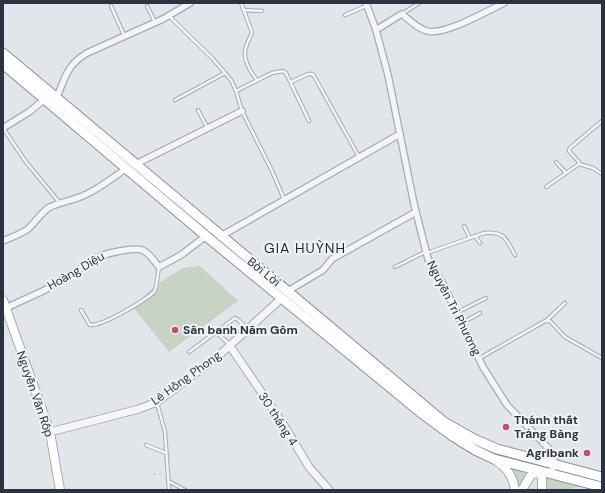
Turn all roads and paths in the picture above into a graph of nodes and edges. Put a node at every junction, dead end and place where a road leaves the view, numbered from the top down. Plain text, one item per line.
1 (190, 3) edge
2 (240, 3) edge
3 (419, 3) edge
4 (504, 3) edge
5 (367, 4) edge
6 (111, 6) dead end
7 (147, 6) dead end
8 (244, 10) junction
9 (262, 11) dead end
10 (400, 15) junction
11 (168, 16) junction
12 (345, 16) dead end
13 (155, 22) junction
14 (376, 30) junction
15 (125, 36) junction
16 (3, 53) edge
17 (3, 64) edge
18 (225, 73) junction
19 (257, 80) junction
20 (290, 82) junction
21 (236, 91) junction
22 (57, 97) junction
23 (45, 99) junction
24 (175, 100) dead end
25 (198, 110) dead end
26 (242, 111) junction
27 (309, 121) dead end
28 (602, 121) edge
29 (3, 128) edge
30 (207, 128) junction
31 (400, 134) junction
32 (359, 157) junction
33 (556, 162) dead end
34 (579, 164) junction
35 (132, 166) junction
36 (566, 173) junction
37 (602, 174) edge
38 (546, 187) dead end
39 (284, 200) junction
40 (59, 202) junction
41 (416, 212) junction
42 (464, 226) dead end
43 (206, 236) junction
44 (221, 236) junction
45 (475, 236) junction
46 (470, 238) junction
47 (3, 241) edge
48 (480, 243) dead end
49 (426, 252) junction
50 (515, 255) dead end
51 (159, 267) junction
52 (395, 267) dead end
53 (285, 294) junction
54 (486, 298) dead end
55 (565, 303) dead end
56 (5, 308) edge
57 (81, 310) dead end
58 (457, 312) junction
59 (480, 313) dead end
60 (545, 321) junction
61 (462, 323) junction
62 (248, 329) junction
63 (216, 332) junction
64 (230, 346) junction
65 (189, 352) dead end
66 (479, 358) junction
67 (602, 358) edge
68 (157, 402) junction
69 (50, 432) junction
70 (146, 445) dead end
71 (166, 453) junction
72 (494, 459) junction
73 (542, 462) junction
74 (553, 465) junction
75 (168, 473) junction
76 (535, 473) junction
77 (153, 474) dead end
78 (552, 475) junction
79 (602, 477) edge
80 (169, 482) junction
81 (602, 488) edge
82 (60, 490) edge
83 (170, 490) edge
84 (184, 490) edge
85 (329, 490) edge
86 (515, 490) edge
87 (522, 490) edge
88 (542, 490) edge
89 (599, 490) edge

1 - 11 street
2 - 8 lane
3 - 10 lane
4 - 10 street
5 - 12 lane
5 - 14 street, Nguyễn Tri Phương
6 - 15 lane
7 - 13 lane
8 - 9 lane
8 - 19 lane
10 - 14 street
11 - 13 street
11 - 18 lane
13 - 15 street
14 - 31 street, Nguyễn Tri Phương
15 - 22 street
16 - 22 highway, Bời Lời
17 - 23 highway, Bời Lời
18 - 21 lane
18 - 24 lane
19 - 20 lane
19 - 21 lane
20 - 27 lane
20 - 32 lane
21 - 26 lane
22 - 35 highway, Bời Lời
23 - 29 street
23 - 35 highway, Bời Lời
25 - 30 lane
26 - 30 street
26 - 39 lane
28 - 34 lane
29 - 40 lane
30 - 35 street
31 - 32 street
31 - 41 street, Nguyễn Tri Phương
32 - 39 street
33 - 36 lane
34 - 36 lane
34 - 37 lane
35 - 40 street
35 - 43 highway, Bời Lời
35 - 44 highway, Bời Lời
36 - 38 lane
39 - 44 street
40 - 47 street
41 - 49 street, Nguyễn Tri Phương
41 - 53 street, Lê Hồng Phong
42 - 46 lane
43 - 51 street
43 - 53 highway, Bời Lời
44 - 53 highway, Bời Lời
45 - 46 lane
45 - 48 lane
45 - 50 lane
46 - 49 lane
49 - 52 lane
49 - 58 street, Nguyễn Tri Phương
51 - 56 street, Hoàng Diệu
51 - 57 lane
53 - 62 street, Lê Hồng Phong
53 - 72 highway, Bời Lời
53 - 73 highway, Bời Lời
54 - 58 lane
55 - 60 lane
56 - 69 main road, Nguyễn Văn Rốp
58 - 61 street, Nguyễn Tri Phương
59 - 61 lane
60 - 66 lane
60 - 67 lane
61 - 66 street, Nguyễn Tri Phương
62 - 63 lane
62 - 64 street, Lê Hồng Phong
63 - 64 lane
63 - 65 lane
64 - 68 street, Lê Hồng Phong
64 - 85 street, 30 tháng 4
66 - 74 street, Nguyễn Tri Phương
68 - 69 street, Lê Hồng Phong
68 - 71 lane
69 - 82 main road, Nguyễn Văn Rốp
70 - 71 lane
71 - 75 lane
72 - 76 highway, Bời Lời
72 - 86 main road
73 - 74 highway, Bời Lời
73 - 76 highway
74 - 78 street, Nguyễn Tri Phương
74 - 79 highway, Bời Lời
75 - 77 path
75 - 80 lane
76 - 78 highway, Bời Lời
76 - 87 main road
76 - 88 main road
78 - 81 highway, Bời Lời
80 - 83 lane
80 - 84 lane
81 - 89 main road

